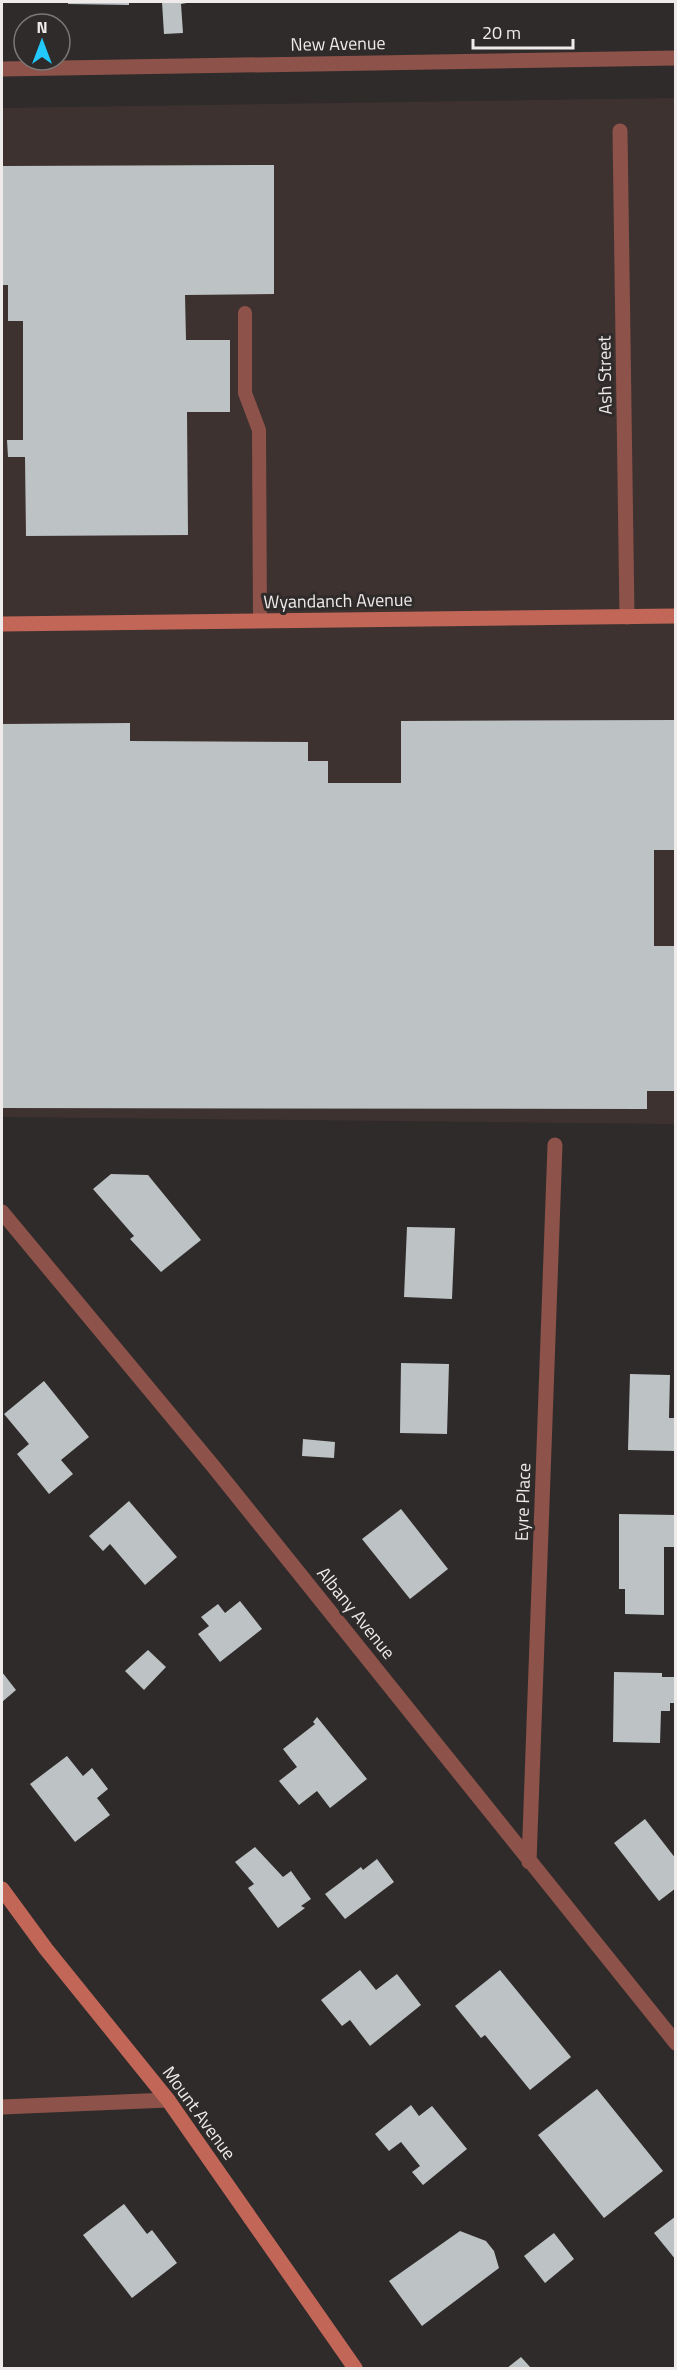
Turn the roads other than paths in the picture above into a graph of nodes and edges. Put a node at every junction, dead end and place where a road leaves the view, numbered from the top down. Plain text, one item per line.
1 (675, 58) edge
2 (2, 69) edge
3 (620, 131) dead end
4 (245, 313) dead end
5 (675, 616) edge
6 (627, 617) junction
7 (260, 621) junction
8 (2, 624) edge
9 (555, 1144) dead end
10 (2, 1212) edge
11 (529, 1862) junction
12 (2, 1889) edge
13 (675, 2043) edge
14 (168, 2100) junction
15 (2, 2107) edge
16 (355, 2368) edge

1 - 2 street, New Avenue
3 - 6 street, Ash Street
4 - 7 lane
5 - 6 street, Wyandanch Avenue
6 - 7 street, Wyandanch Avenue
7 - 8 street, Wyandanch Avenue
9 - 11 street, Eyre Place
10 - 11 street, Albany Avenue
11 - 13 street, Albany Avenue
12 - 14 street, Mount Avenue
14 - 15 street
14 - 16 street, Mount Avenue

